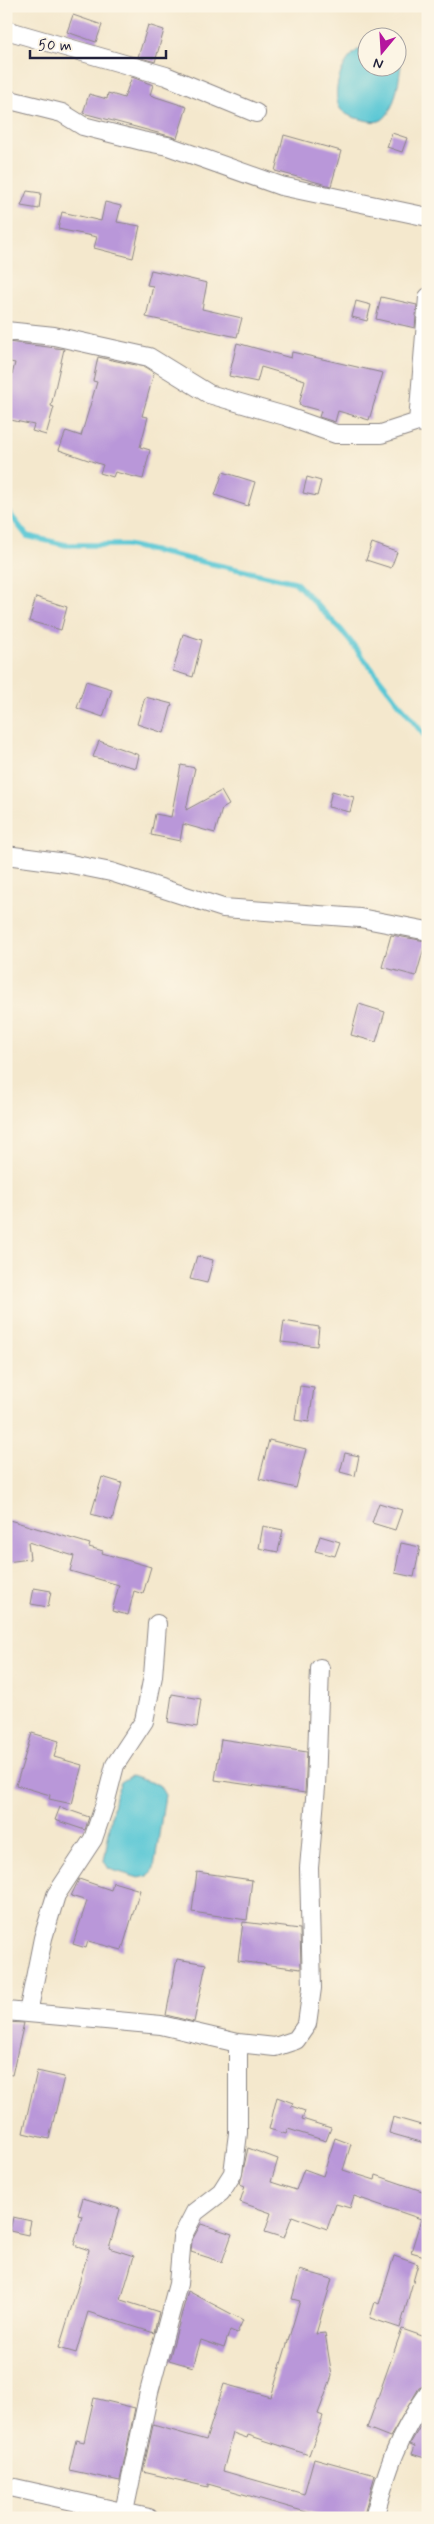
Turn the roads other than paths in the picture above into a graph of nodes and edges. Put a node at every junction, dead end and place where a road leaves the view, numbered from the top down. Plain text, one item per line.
1 (6, 30) edge
2 (6, 99) edge
3 (256, 113) dead end
4 (428, 217) edge
5 (428, 297) edge
6 (6, 331) edge
7 (423, 423) edge
8 (6, 855) edge
9 (428, 931) edge
10 (157, 1624) dead end
11 (320, 1668) dead end
12 (6, 2011) edge
13 (28, 2013) junction
14 (238, 2043) junction
15 (428, 2394) edge
16 (6, 2486) edge
17 (124, 2512) junction
18 (149, 2518) edge
19 (374, 2518) edge

1 - 3 street
2 - 4 street
5 - 7 street
6 - 7 street
8 - 9 street
10 - 13 street
11 - 14 street
12 - 13 street
13 - 14 street
14 - 17 street
15 - 19 street
16 - 17 street
17 - 18 street

